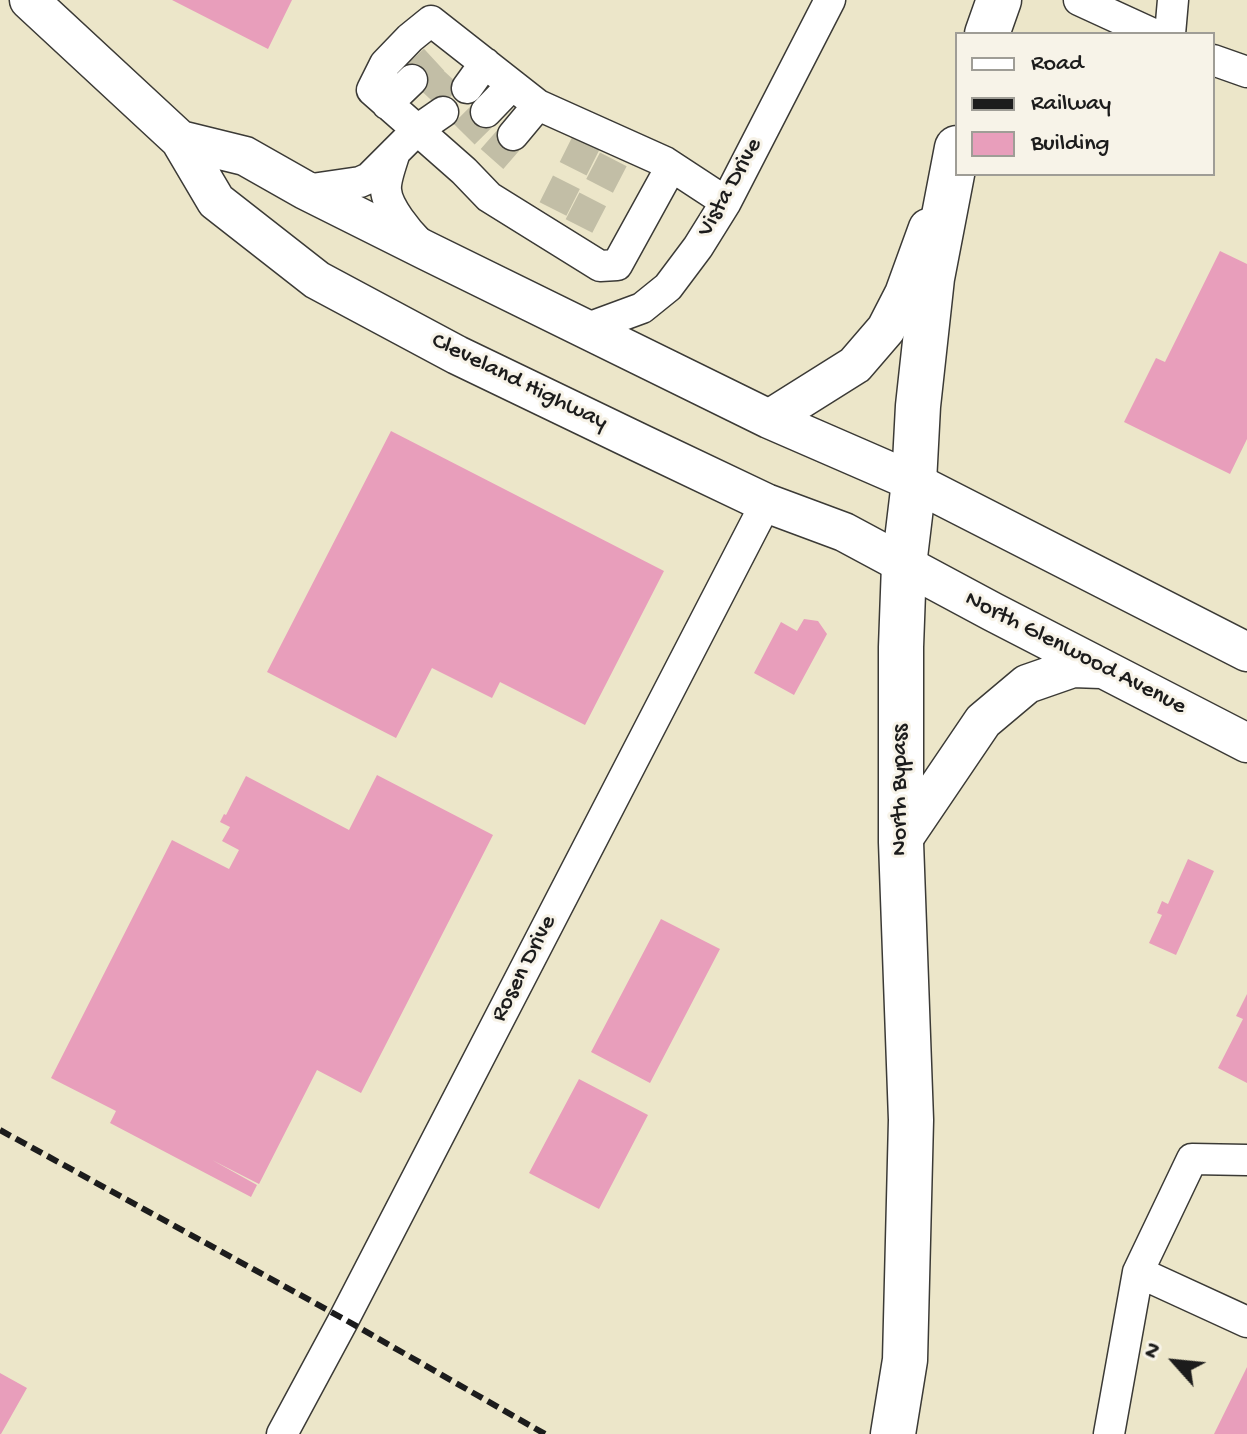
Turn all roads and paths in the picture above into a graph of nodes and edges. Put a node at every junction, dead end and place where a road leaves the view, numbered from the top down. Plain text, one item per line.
1 (29, 0) edge
2 (830, 0) edge
3 (999, 0) edge
4 (1079, 0) edge
5 (1173, 0) edge
6 (988, 32) edge
7 (1149, 32) edge
8 (1170, 32) edge
9 (1215, 61) edge
10 (1247, 72) edge
11 (512, 85) junction
12 (538, 105) junction
13 (486, 112) tunnel mouth
14 (404, 118) junction
15 (513, 135) tunnel mouth
16 (180, 140) junction
17 (396, 151) junction
18 (955, 154) edge
19 (955, 159) edge
20 (671, 167) junction
21 (305, 190) junction
22 (726, 202) junction
23 (427, 251) junction
24 (585, 329) junction
25 (769, 419) junction
26 (914, 482) junction
27 (766, 503) junction
28 (904, 565) junction
29 (1247, 652) edge
30 (1101, 669) junction
31 (1247, 743) edge
32 (901, 842) junction
33 (1247, 1160) edge
34 (1138, 1272) junction
35 (1247, 1322) edge
36 (282, 1434) edge
37 (893, 1434) edge
38 (1109, 1434) edge

1 - 16 main road, Cleveland Highway
2 - 22 street, Vista Drive
3 - 6 highway
4 - 7 street
5 - 8 street
9 - 10 street
11 - 12 street
11 - 13 street
11 - 14 street
12 - 15 street
12 - 20 street
14 - 14 street
14 - 17 street
14 - 20 street
16 - 21 main road, Cleveland Highway
16 - 27 main road, Cleveland Highway
17 - 21 street
17 - 23 street
18 - 25 main road
19 - 26 highway, North Bypass
20 - 22 street
21 - 23 main road, Cleveland Highway
22 - 24 street, Vista Drive
23 - 24 main road, Cleveland Highway
24 - 25 main road, Cleveland Highway
25 - 26 main road, Cleveland Highway
26 - 28 highway, North Bypass
26 - 29 main road
27 - 28 main road, Cleveland Highway
27 - 36 street, Rosen Drive
28 - 30 main road, North Glenwood Avenue
28 - 32 highway, North Bypass
30 - 31 main road, North Glenwood Avenue
30 - 32 main road
32 - 37 highway, North Bypass
33 - 34 street
34 - 35 street
34 - 38 street

